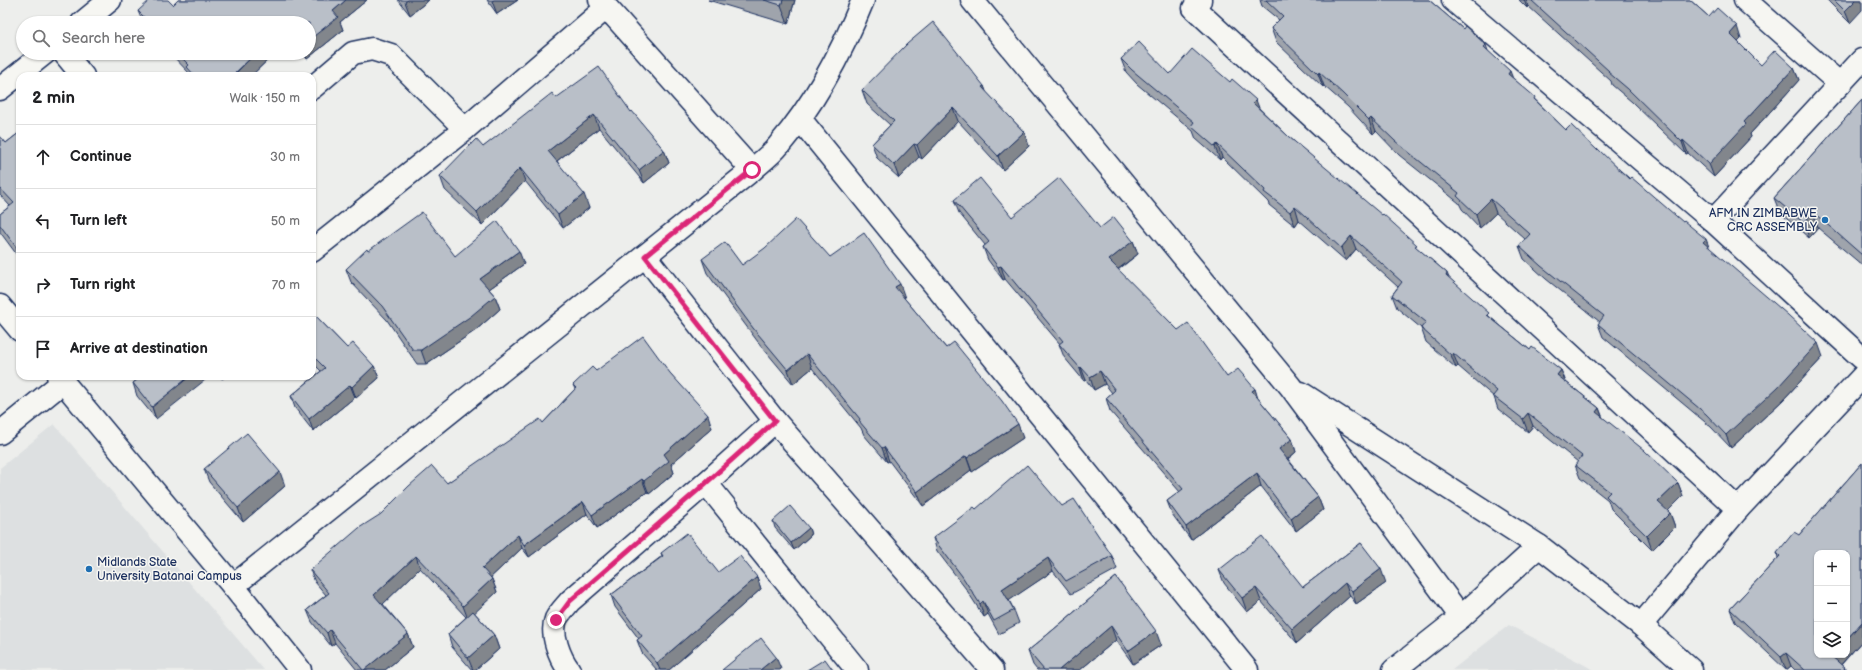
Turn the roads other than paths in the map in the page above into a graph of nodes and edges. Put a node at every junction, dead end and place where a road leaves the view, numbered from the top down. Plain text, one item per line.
1 (110, 0) edge
2 (863, 0) edge
3 (972, 0) edge
4 (1200, 0) edge
5 (1453, 0) edge
6 (1745, 0) edge
7 (603, 4) edge
8 (91, 16) edge
9 (36, 60) edge
10 (70, 60) edge
11 (1862, 60) edge
12 (21, 72) edge
13 (80, 72) edge
14 (16, 76) edge
15 (1840, 84) junction
16 (316, 85) edge
17 (0, 88) edge
18 (800, 119) junction
19 (465, 129) junction
20 (752, 170) junction
21 (1713, 220) junction
22 (316, 248) edge
23 (645, 256) junction
24 (0, 306) edge
25 (16, 325) edge
26 (1862, 358) edge
27 (1862, 377) edge
28 (60, 380) edge
29 (62, 380) edge
30 (1290, 386) junction
31 (775, 421) junction
32 (0, 433) edge
33 (706, 483) junction
34 (1738, 509) junction
35 (1539, 546) junction
36 (233, 586) junction
37 (1461, 617) junction
38 (1641, 625) junction
39 (300, 670) edge
40 (569, 670) edge
41 (857, 670) edge
42 (992, 670) edge
43 (1247, 670) edge
44 (1394, 670) edge
45 (1691, 670) edge

1 - 8 street
2 - 18 street
3 - 30 street
4 - 34 street
5 - 21 street
6 - 15 street
7 - 19 street
7 - 20 street
9 - 12 street
10 - 13 street
11 - 15 street
14 - 17 street
15 - 21 street
16 - 19 street
18 - 20 street
18 - 43 street
19 - 22 street
20 - 23 street
21 - 26 street
23 - 31 street
23 - 36 street
24 - 25 street
27 - 34 street
28 - 32 street
29 - 36 street
30 - 35 street
30 - 37 street
31 - 33 street
31 - 42 street
33 - 40 street
33 - 41 street
34 - 38 street
35 - 37 street
35 - 38 street
36 - 39 street
37 - 44 street
38 - 45 street

